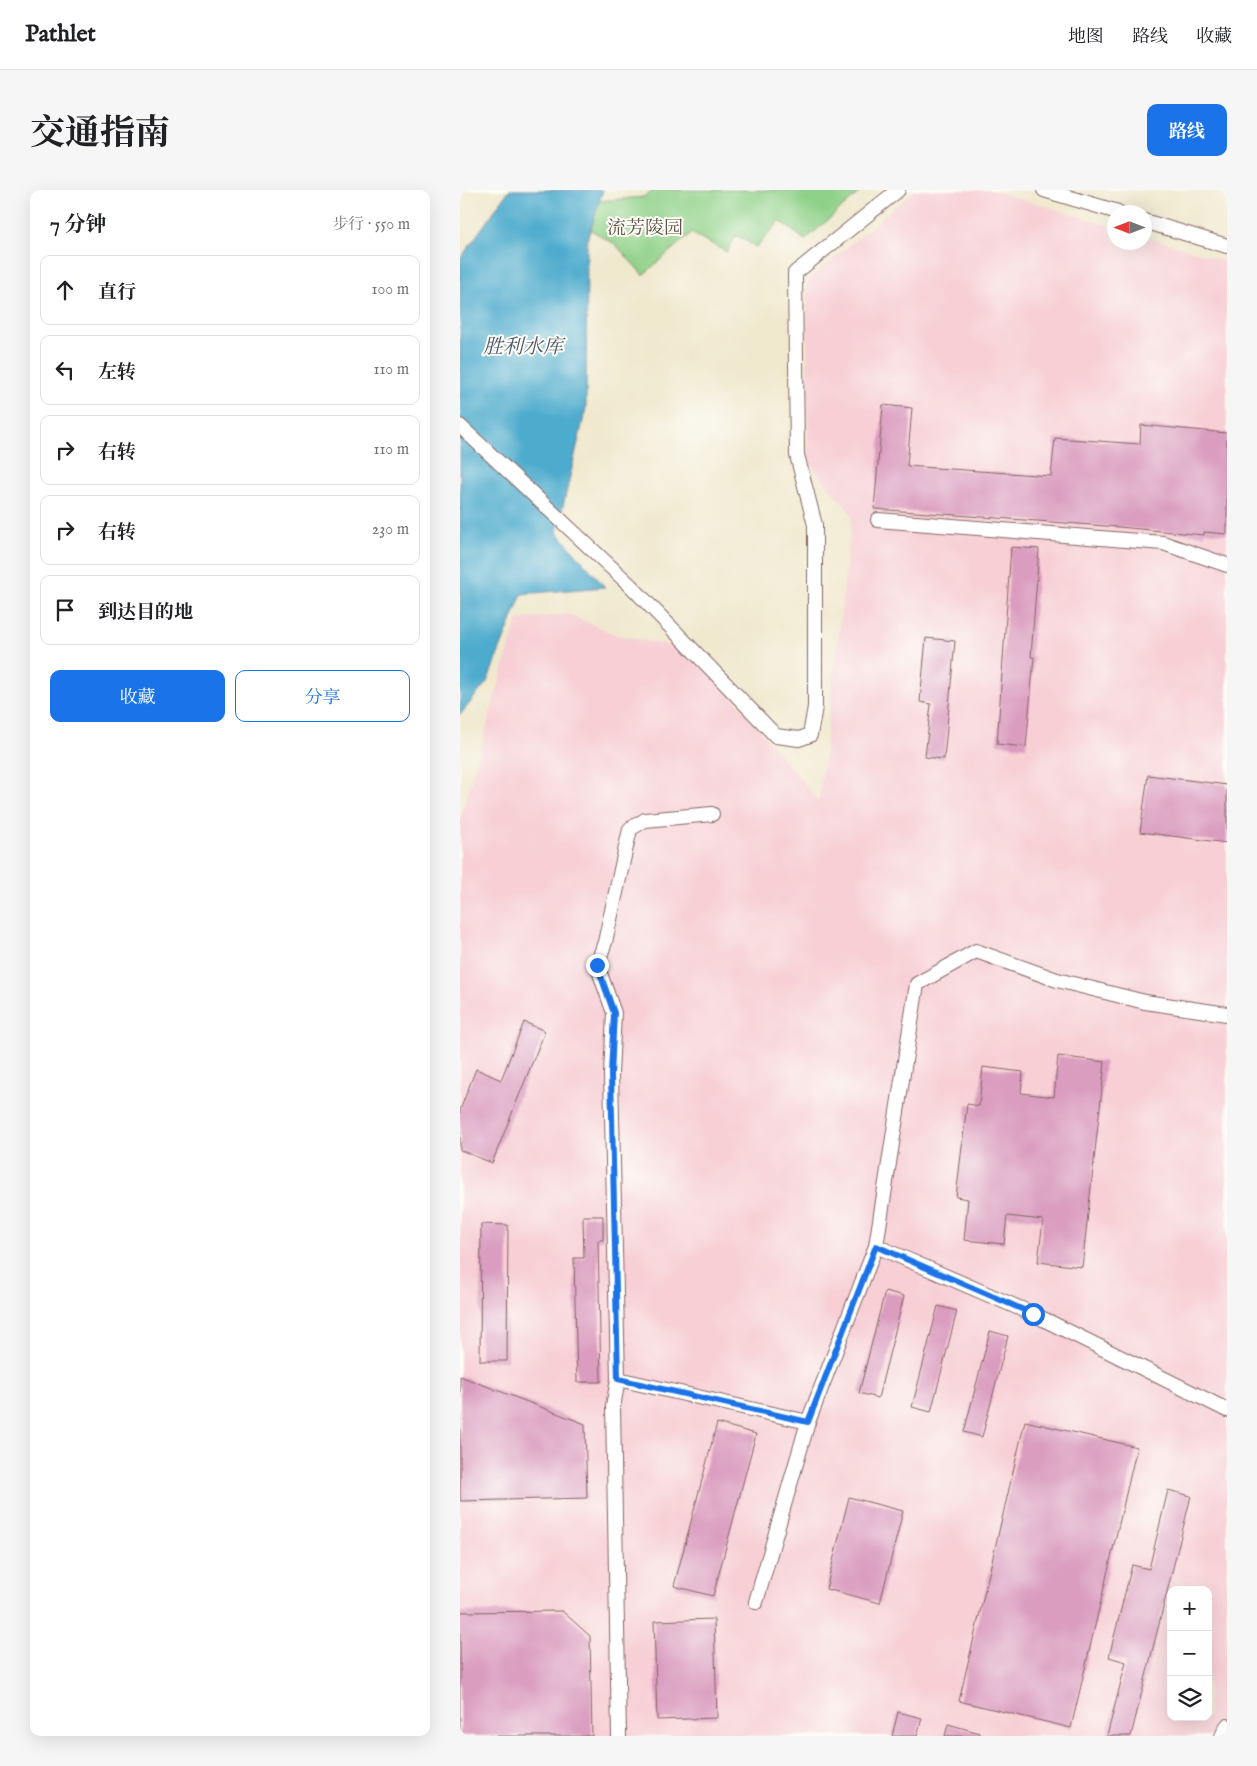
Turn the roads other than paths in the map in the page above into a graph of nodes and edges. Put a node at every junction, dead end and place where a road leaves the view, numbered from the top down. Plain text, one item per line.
1 (898, 190) edge
2 (1044, 190) edge
3 (1107, 209) edge
4 (1152, 223) edge
5 (1227, 246) edge
6 (460, 426) edge
7 (878, 520) dead end
8 (1227, 564) edge
9 (712, 814) dead end
10 (1227, 1014) edge
11 (876, 1246) junction
12 (618, 1379) junction
13 (1227, 1410) edge
14 (808, 1422) junction
15 (756, 1602) dead end
16 (1227, 1726) edge
17 (619, 1736) edge
18 (1222, 1736) edge

1 - 6 street
2 - 3 street
4 - 5 street
7 - 8 street
9 - 12 street
10 - 11 street
11 - 13 street
11 - 14 street
12 - 14 street
12 - 17 street
14 - 15 street
16 - 18 street

